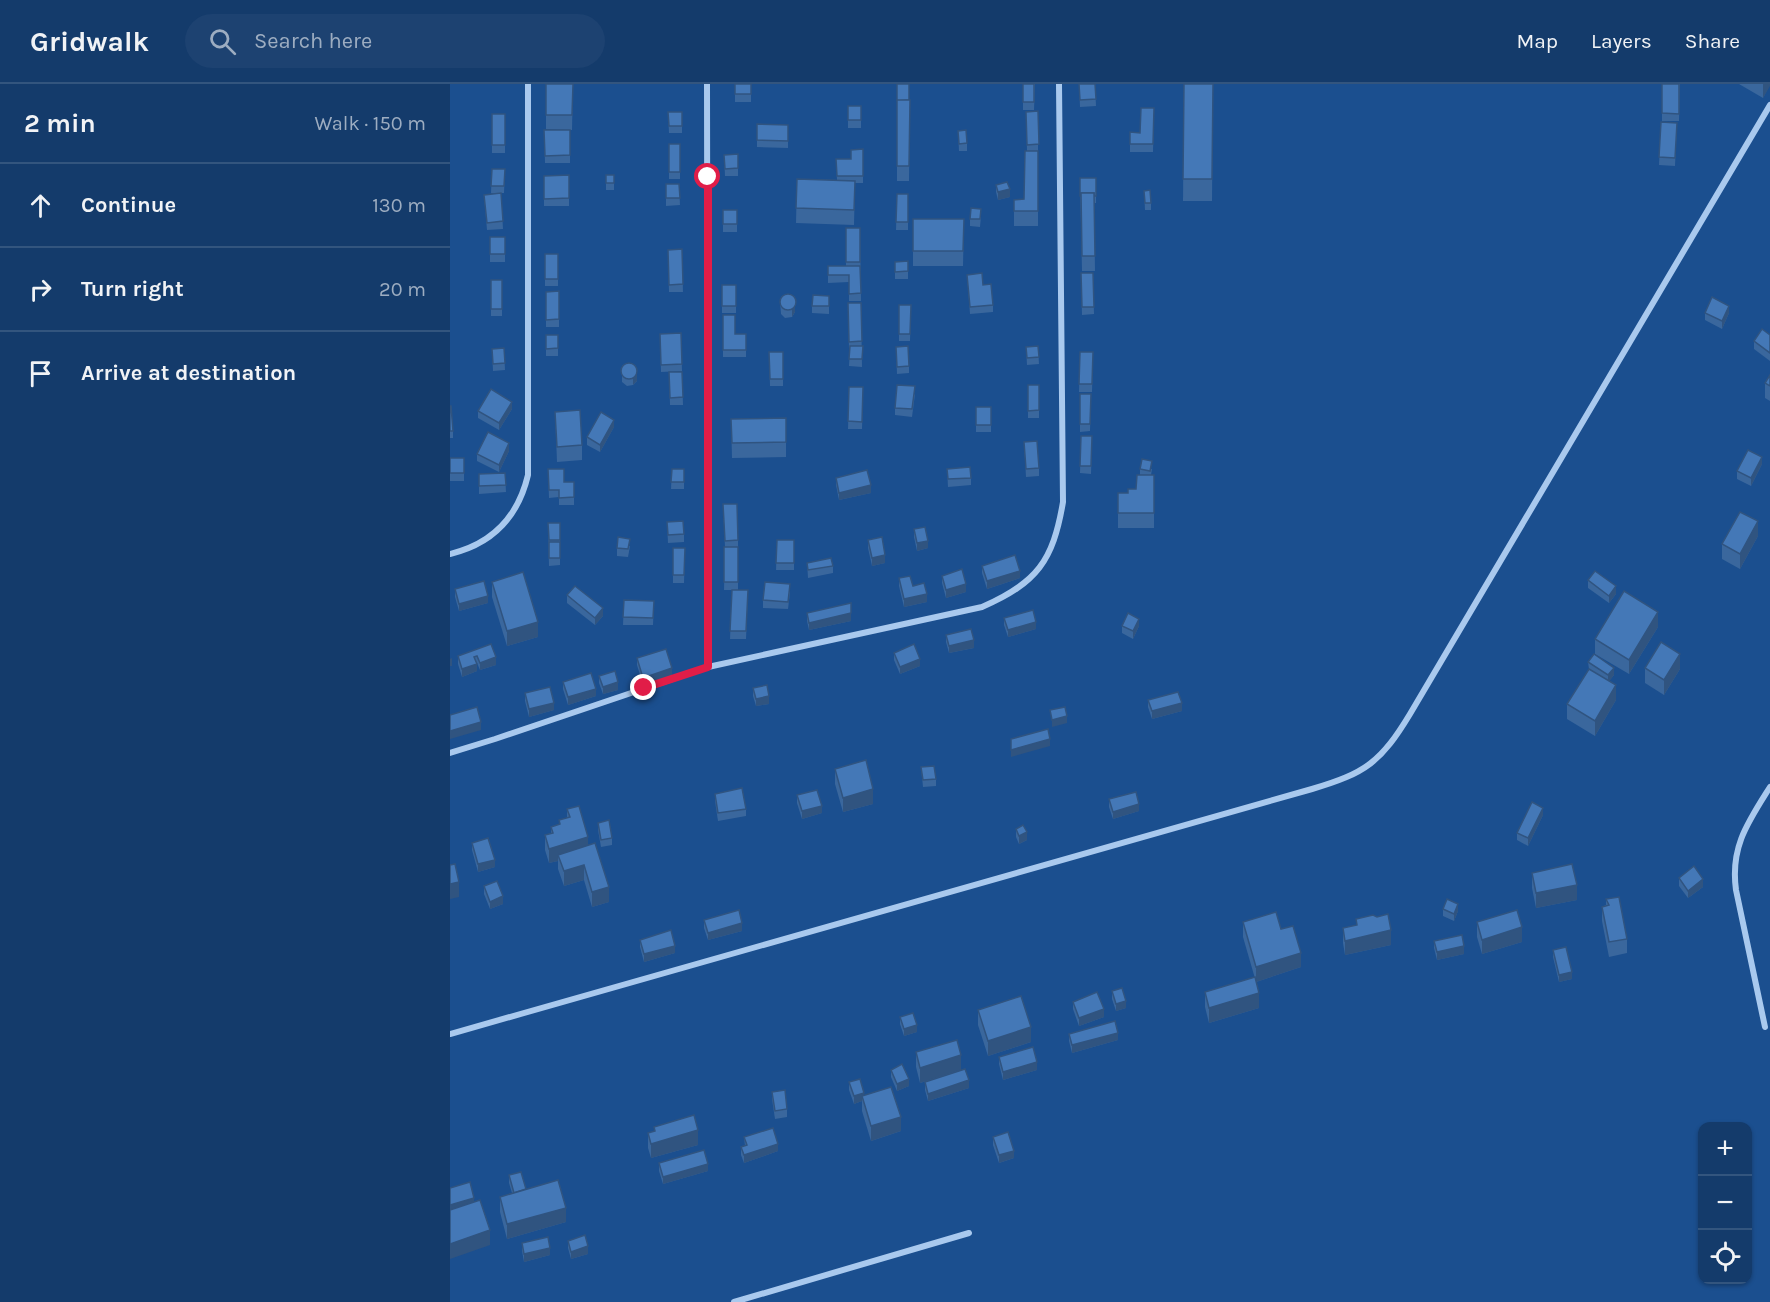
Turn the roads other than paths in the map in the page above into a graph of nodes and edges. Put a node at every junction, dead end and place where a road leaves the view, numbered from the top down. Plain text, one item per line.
1 (528, 84) edge
2 (707, 84) edge
3 (1059, 84) edge
4 (1770, 105) edge
5 (450, 554) edge
6 (708, 667) junction
7 (450, 753) edge
8 (1770, 787) edge
9 (1765, 1027) dead end
10 (450, 1034) edge
11 (969, 1233) dead end
12 (734, 1302) edge

1 - 5 street
2 - 6 street
3 - 6 street
4 - 10 street
6 - 7 street
8 - 9 street
11 - 12 street

